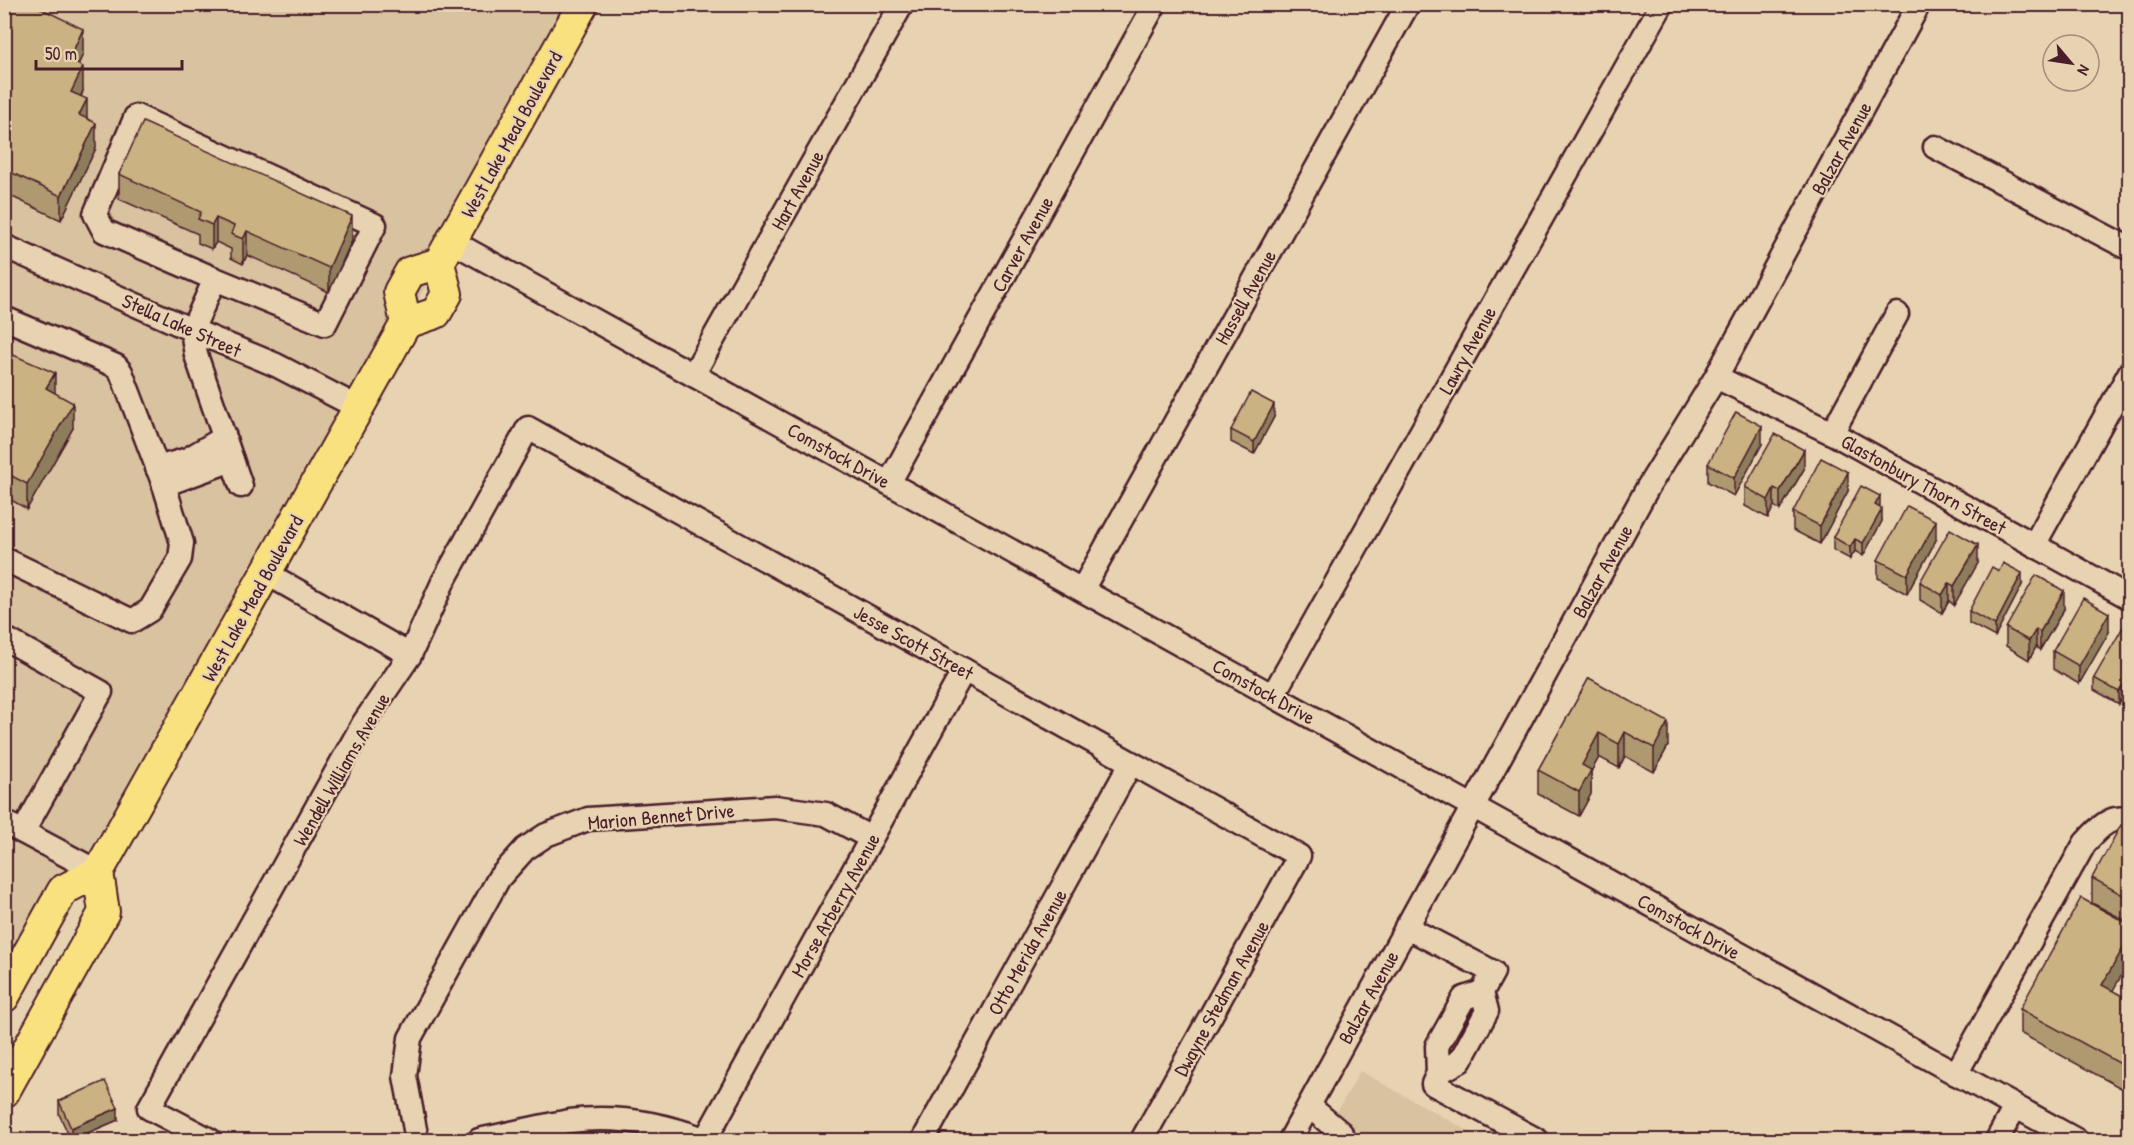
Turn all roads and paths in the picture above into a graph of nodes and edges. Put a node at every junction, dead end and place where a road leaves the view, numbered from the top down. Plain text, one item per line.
1 (583, 4) edge
2 (902, 4) edge
3 (1155, 4) edge
4 (1408, 4) edge
5 (1662, 4) edge
6 (1920, 4) edge
7 (1935, 147) dead end
8 (4, 246) edge
9 (2130, 249) edge
10 (445, 252) junction
11 (215, 279) junction
12 (1897, 314) dead end
13 (4, 318) edge
14 (192, 330) junction
15 (2130, 372) edge
16 (693, 375) junction
17 (1716, 377) junction
18 (358, 408) junction
19 (528, 428) joint
20 (1832, 433) junction
21 (225, 436) junction
22 (232, 460) junction
23 (161, 476) junction
24 (889, 483) junction
25 (241, 486) dead end
26 (2034, 545) junction
27 (4, 559) edge
28 (266, 573) junction
29 (1082, 590) junction
30 (2130, 598) edge
31 (4, 638) edge
32 (410, 655) junction
33 (964, 670) junction
34 (1273, 695) junction
35 (1131, 763) junction
36 (1472, 806) junction
37 (2130, 821) edge
38 (14, 827) edge
39 (872, 838) junction
40 (1299, 856) joint
41 (98, 873) junction
42 (1406, 927) junction
43 (4, 997) edge
44 (1956, 1074) junction
45 (4, 1092) edge
46 (1309, 1106) junction
47 (2016, 1107) junction
48 (210, 1140) edge
49 (417, 1140) edge
50 (479, 1140) edge
51 (706, 1140) edge
52 (923, 1140) edge
53 (1142, 1140) edge
54 (1290, 1140) edge
55 (1342, 1140) edge
56 (1537, 1140) edge
57 (1997, 1140) edge
58 (2076, 1140) edge

1 - 10 main road, West Lake Mead Boulevard
2 - 16 street, Hart Avenue
3 - 24 street, Carver Avenue
4 - 29 street, Hassell Avenue
5 - 34 street, Lawry Avenue
6 - 17 street, Balzar Avenue
7 - 9 street
8 - 14 street, Stella Lake Street
10 - 16 street, Comstock Drive
10 - 18 main road, West Lake Mead Boulevard
11 - 11 street
11 - 14 street
12 - 20 street
13 - 23 street
14 - 18 street, Stella Lake Street
14 - 21 street
15 - 26 street
16 - 24 street, Comstock Drive
17 - 20 street, Glastonbury Thorn Street
17 - 36 street, Balzar Avenue
18 - 28 main road, West Lake Mead Boulevard
19 - 32 street, Wendell Williams Avenue
19 - 33 street, Jesse Scott Street
20 - 26 street, Glastonbury Thorn Street
21 - 22 street
21 - 23 street
22 - 23 street
22 - 25 street
23 - 27 street
24 - 29 street, Comstock Drive
26 - 30 street, Glastonbury Thorn Street
28 - 32 street
28 - 41 main road, West Lake Mead Boulevard
29 - 34 street, Comstock Drive
31 - 38 street
32 - 48 street, Wendell Williams Avenue
33 - 35 street, Jesse Scott Street
33 - 39 street, Morse Arberry Avenue
34 - 36 street, Comstock Drive
35 - 40 street, Jesse Scott Street
35 - 52 street, Otto Merida Avenue
36 - 42 street, Balzar Avenue
36 - 44 street, Comstock Drive
37 - 44 street
38 - 41 street
39 - 49 street, Marion Bennet Drive
39 - 51 street, Morse Arberry Avenue
40 - 53 street, Dwayne Stedman Avenue
41 - 43 main road
41 - 45 main road
42 - 46 street, Balzar Avenue
42 - 56 street
44 - 47 street, Comstock Drive
46 - 54 street, Balzar Avenue
46 - 55 street
47 - 57 street
47 - 58 street, Comstock Drive
50 - 51 street

